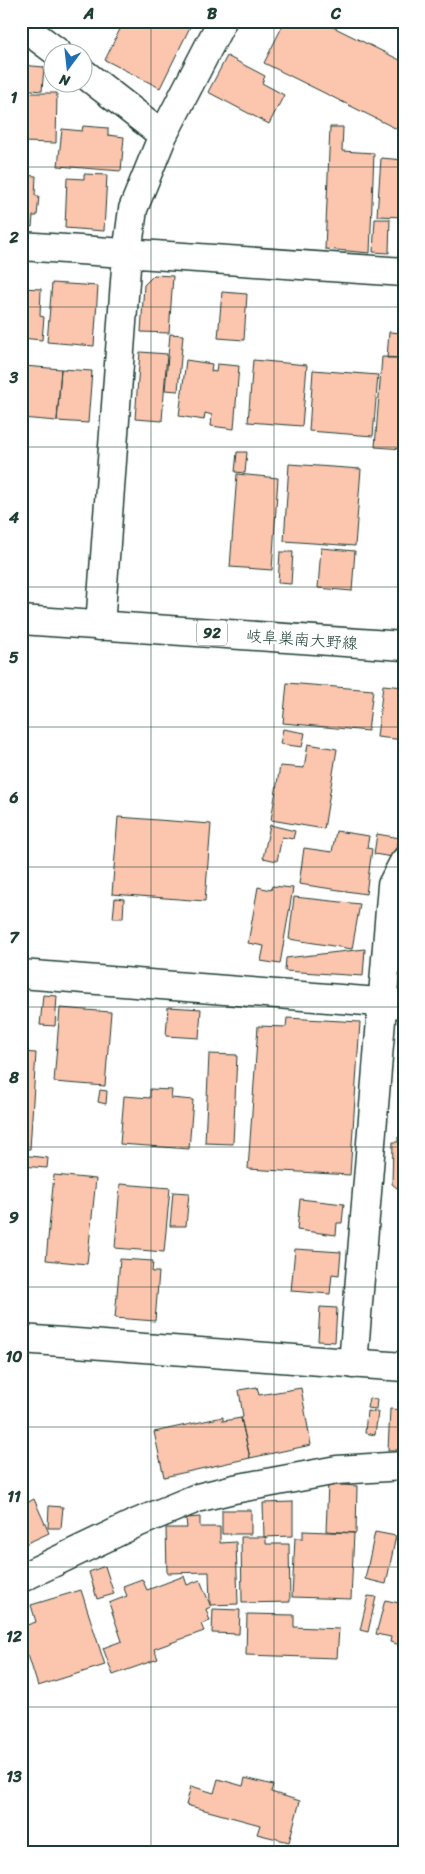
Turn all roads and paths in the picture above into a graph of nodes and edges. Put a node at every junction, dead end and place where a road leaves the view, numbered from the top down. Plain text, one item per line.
1 (222, 21) edge
2 (21, 25) edge
3 (44, 42) edge
4 (92, 80) edge
5 (163, 134) junction
6 (21, 246) edge
7 (127, 254) junction
8 (404, 272) edge
9 (21, 620) edge
10 (100, 626) junction
11 (404, 646) edge
12 (404, 862) edge
13 (21, 974) edge
14 (393, 1003) edge
15 (21, 1339) edge
16 (353, 1364) junction
17 (404, 1367) edge
18 (404, 1466) edge
19 (21, 1578) edge

1 - 5 street
2 - 3 street
4 - 5 street
5 - 7 street
6 - 7 street
7 - 8 street
7 - 10 street
9 - 10 street, 岐阜巣南大野線 / 92
10 - 11 street, 岐阜巣南大野線 / 92
12 - 14 street
13 - 14 street
14 - 16 street
15 - 16 street
16 - 17 street
18 - 19 street

